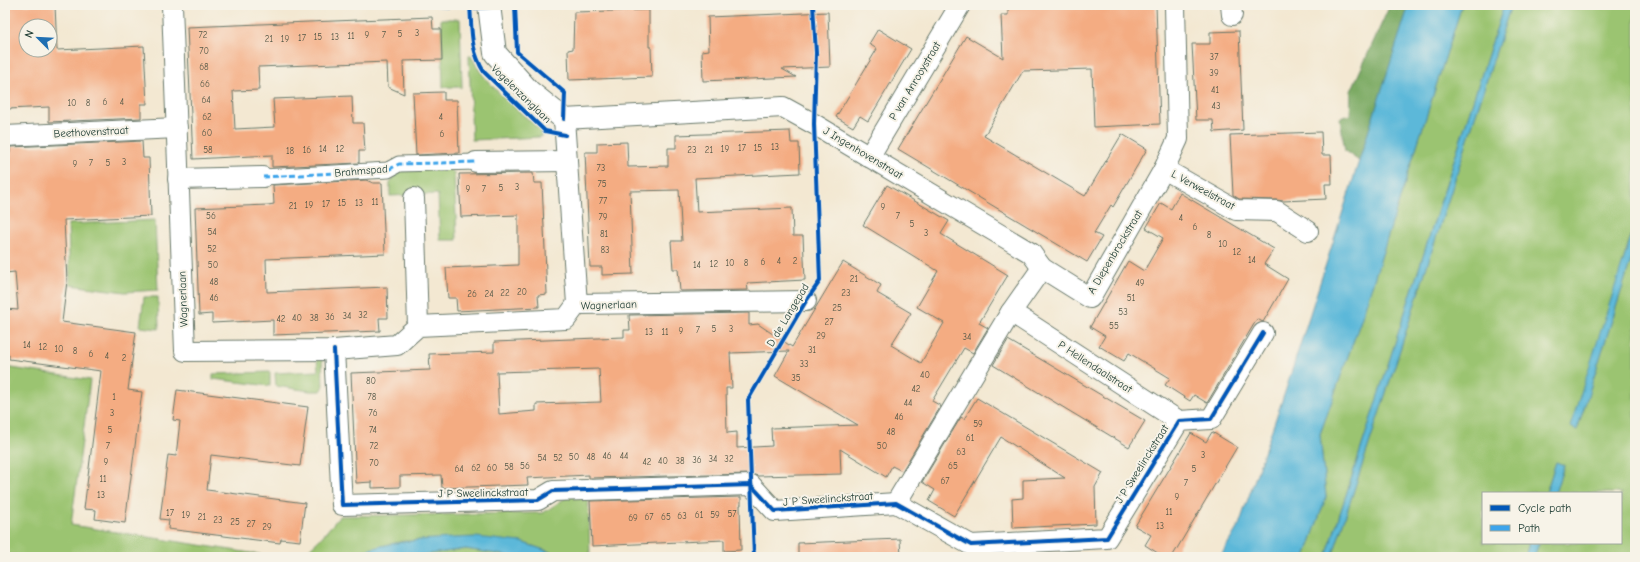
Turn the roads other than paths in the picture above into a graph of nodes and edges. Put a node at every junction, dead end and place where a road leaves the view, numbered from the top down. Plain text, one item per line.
1 (172, 5) edge
2 (489, 5) edge
3 (960, 5) edge
4 (1175, 5) edge
5 (564, 119) junction
6 (177, 128) junction
7 (5, 136) edge
8 (869, 157) junction
9 (566, 160) junction
10 (476, 162) joint
11 (1164, 169) junction
12 (263, 177) joint
13 (178, 179) junction
14 (414, 198) dead end
15 (1308, 231) dead end
16 (1042, 268) junction
17 (806, 301) dead end
18 (577, 304) junction
19 (1011, 312) junction
20 (418, 326) junction
21 (1263, 332) dead end
22 (334, 350) junction
23 (1180, 421) junction
24 (896, 503) junction

1 - 6 street, Wagnerlaan
2 - 5 street, Vogelenzanglaan
3 - 8 street, P van Anrooystraat
4 - 11 street, A Diepenbrockstraat
5 - 8 street, J Ingenhovenstraat
5 - 9 street, Vogelenzanglaan
6 - 7 street, Beethovenstraat
6 - 13 street, Wagnerlaan
8 - 16 street, J Ingenhovenstraat
9 - 10 street, Brahmspad
9 - 18 street, Vogelenzanglaan
10 - 12 street, Brahmspad
11 - 15 street, L Verweelstraat
11 - 16 street, A Diepenbrockstraat
12 - 13 street, Brahmspad
13 - 22 street, Wagnerlaan
14 - 20 street
16 - 19 street
17 - 18 street, Wagnerlaan
18 - 20 street, Wagnerlaan
19 - 23 street, P Hellendaalstraat
19 - 24 street
20 - 22 street, Wagnerlaan
21 - 23 street, J P Sweelinckstraat
22 - 24 street, J P Sweelinckstraat
23 - 24 street, J P Sweelinckstraat

